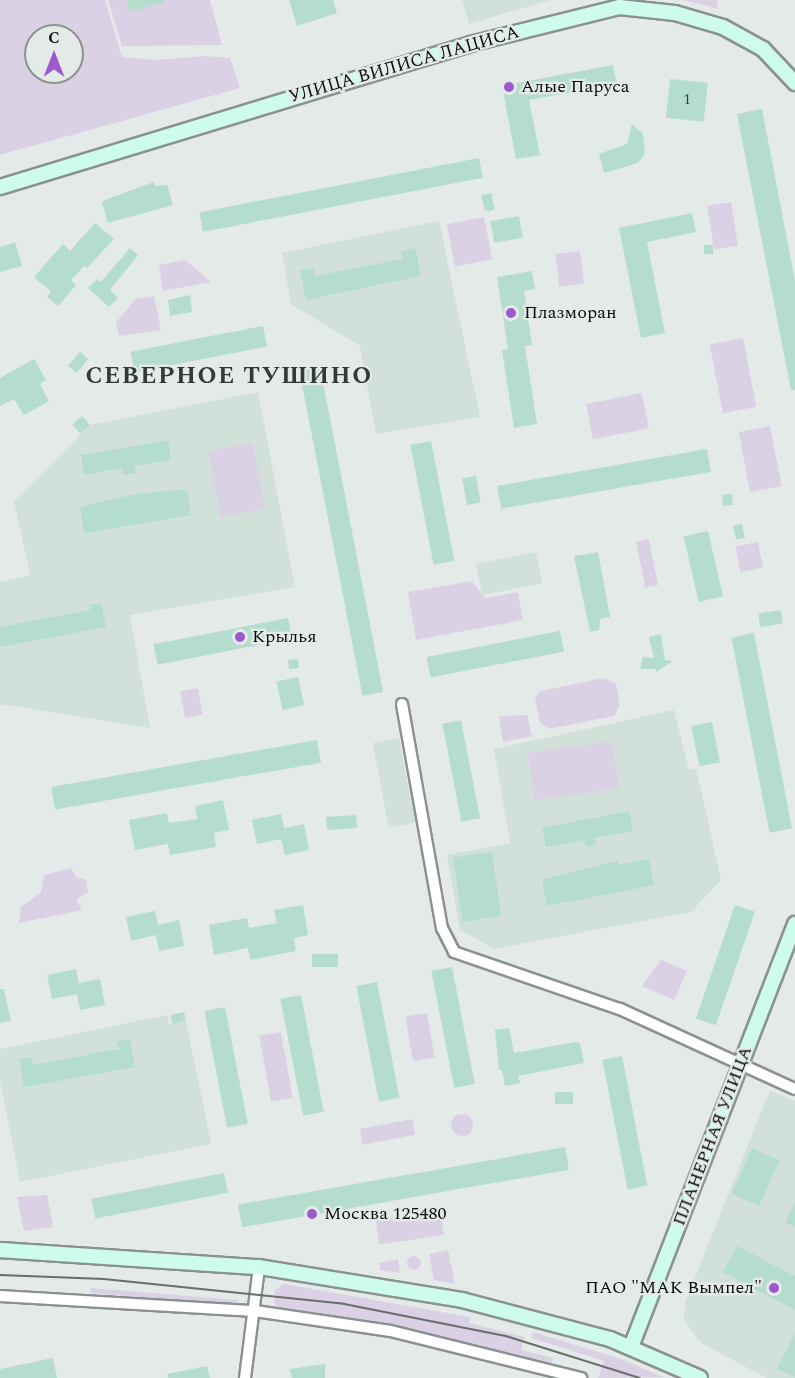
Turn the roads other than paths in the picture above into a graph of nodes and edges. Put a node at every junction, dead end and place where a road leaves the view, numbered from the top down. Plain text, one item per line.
1 (795, 83) edge
2 (0, 187) edge
3 (402, 704) dead end
4 (795, 924) edge
5 (742, 1064) junction
6 (791, 1087) edge
7 (0, 1250) edge
8 (259, 1267) junction
9 (0, 1296) edge
10 (255, 1311) junction
11 (631, 1347) junction
12 (245, 1378) edge
13 (581, 1378) edge
14 (700, 1378) edge

1 - 2 main road, УЛИЦА ВИЛИСА ЛАЦИСА
3 - 5 street
4 - 5 main road, ПЛАНЕРНАЯ УЛИЦА
5 - 6 street
5 - 11 main road, ПЛАНЕРНАЯ УЛИЦА
7 - 8 main road
8 - 10 street
8 - 11 main road
9 - 10 street
10 - 12 street
10 - 13 street
11 - 14 main road

